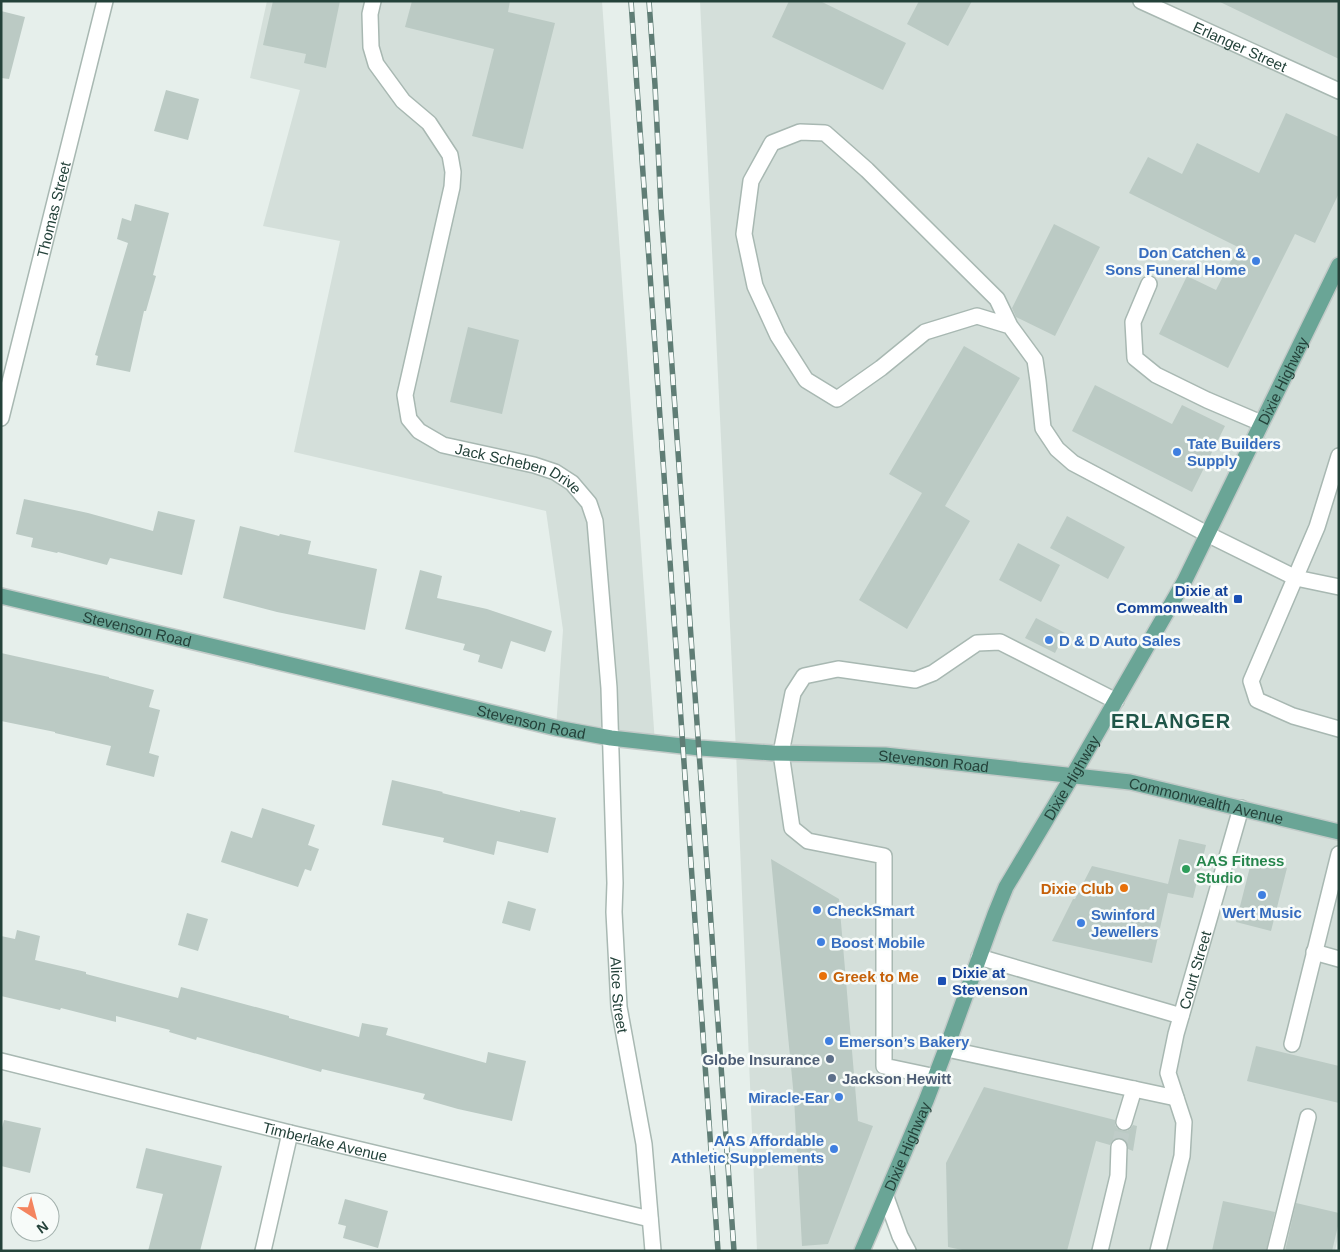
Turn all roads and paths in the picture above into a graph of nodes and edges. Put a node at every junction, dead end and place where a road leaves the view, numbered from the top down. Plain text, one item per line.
1 (105, 1) edge
2 (373, 1) edge
3 (1142, 1) edge
4 (1339, 91) edge
5 (1339, 264) edge
6 (1149, 284) dead end
7 (1333, 289) edge
8 (1010, 326) junction
9 (1, 418) edge
10 (1261, 423) junction
11 (1339, 456) edge
12 (1207, 534) junction
13 (1296, 578) junction
14 (1339, 587) edge
15 (1, 596) edge
16 (1116, 701) junction
17 (1339, 729) edge
18 (610, 738) junction
19 (781, 753) junction
20 (1073, 775) junction
21 (1241, 808) junction
22 (1339, 832) edge
23 (1339, 854) edge
24 (1314, 952) junction
25 (980, 957) junction
26 (1339, 959) edge
27 (1181, 1016) junction
28 (1292, 1044) dead end
29 (946, 1049) junction
30 (1, 1060) edge
31 (936, 1077) junction
32 (1134, 1089) junction
33 (1176, 1098) junction
34 (1308, 1117) dead end
35 (1124, 1122) tunnel mouth
36 (290, 1132) junction
37 (1118, 1147) tunnel mouth
38 (886, 1197) junction
39 (650, 1218) junction
40 (263, 1251) edge
41 (653, 1251) edge
42 (862, 1251) edge
43 (908, 1251) edge
44 (1100, 1251) edge
45 (1158, 1251) edge
46 (1275, 1251) edge

1 - 9 street, Thomas Street
2 - 18 street, Jack Scheben Drive
3 - 4 street, Erlanger Street
5 - 7 main road, Dixie Highway
6 - 10 street
7 - 10 main road, Dixie Highway
8 - 8 street
8 - 12 street
10 - 12 main road, Dixie Highway
11 - 13 street
12 - 13 street
12 - 16 main road, Dixie Highway
13 - 14 street
13 - 17 street
15 - 18 main road, Stevenson Road
16 - 19 street
16 - 20 main road, Dixie Highway
18 - 19 main road, Stevenson Road
18 - 39 street, Alice Street
19 - 20 main road, Stevenson Road
19 - 31 street
20 - 21 main road, Commonwealth Avenue
20 - 25 main road, Dixie Highway
21 - 22 main road, Commonwealth Avenue
21 - 27 street, Court Street
23 - 24 street
24 - 26 street
24 - 28 street
25 - 27 street
25 - 29 main road, Dixie Highway
27 - 33 street, Court Street
29 - 31 main road, Dixie Highway
29 - 32 street
30 - 36 street, Timberlake Avenue
31 - 38 main road, Dixie Highway
32 - 33 street
32 - 35 street
33 - 45 street, Court Street
34 - 46 street
36 - 39 street, Timberlake Avenue
36 - 40 street
37 - 44 street
38 - 42 main road, Dixie Highway
38 - 43 street
39 - 41 street, Alice Street

